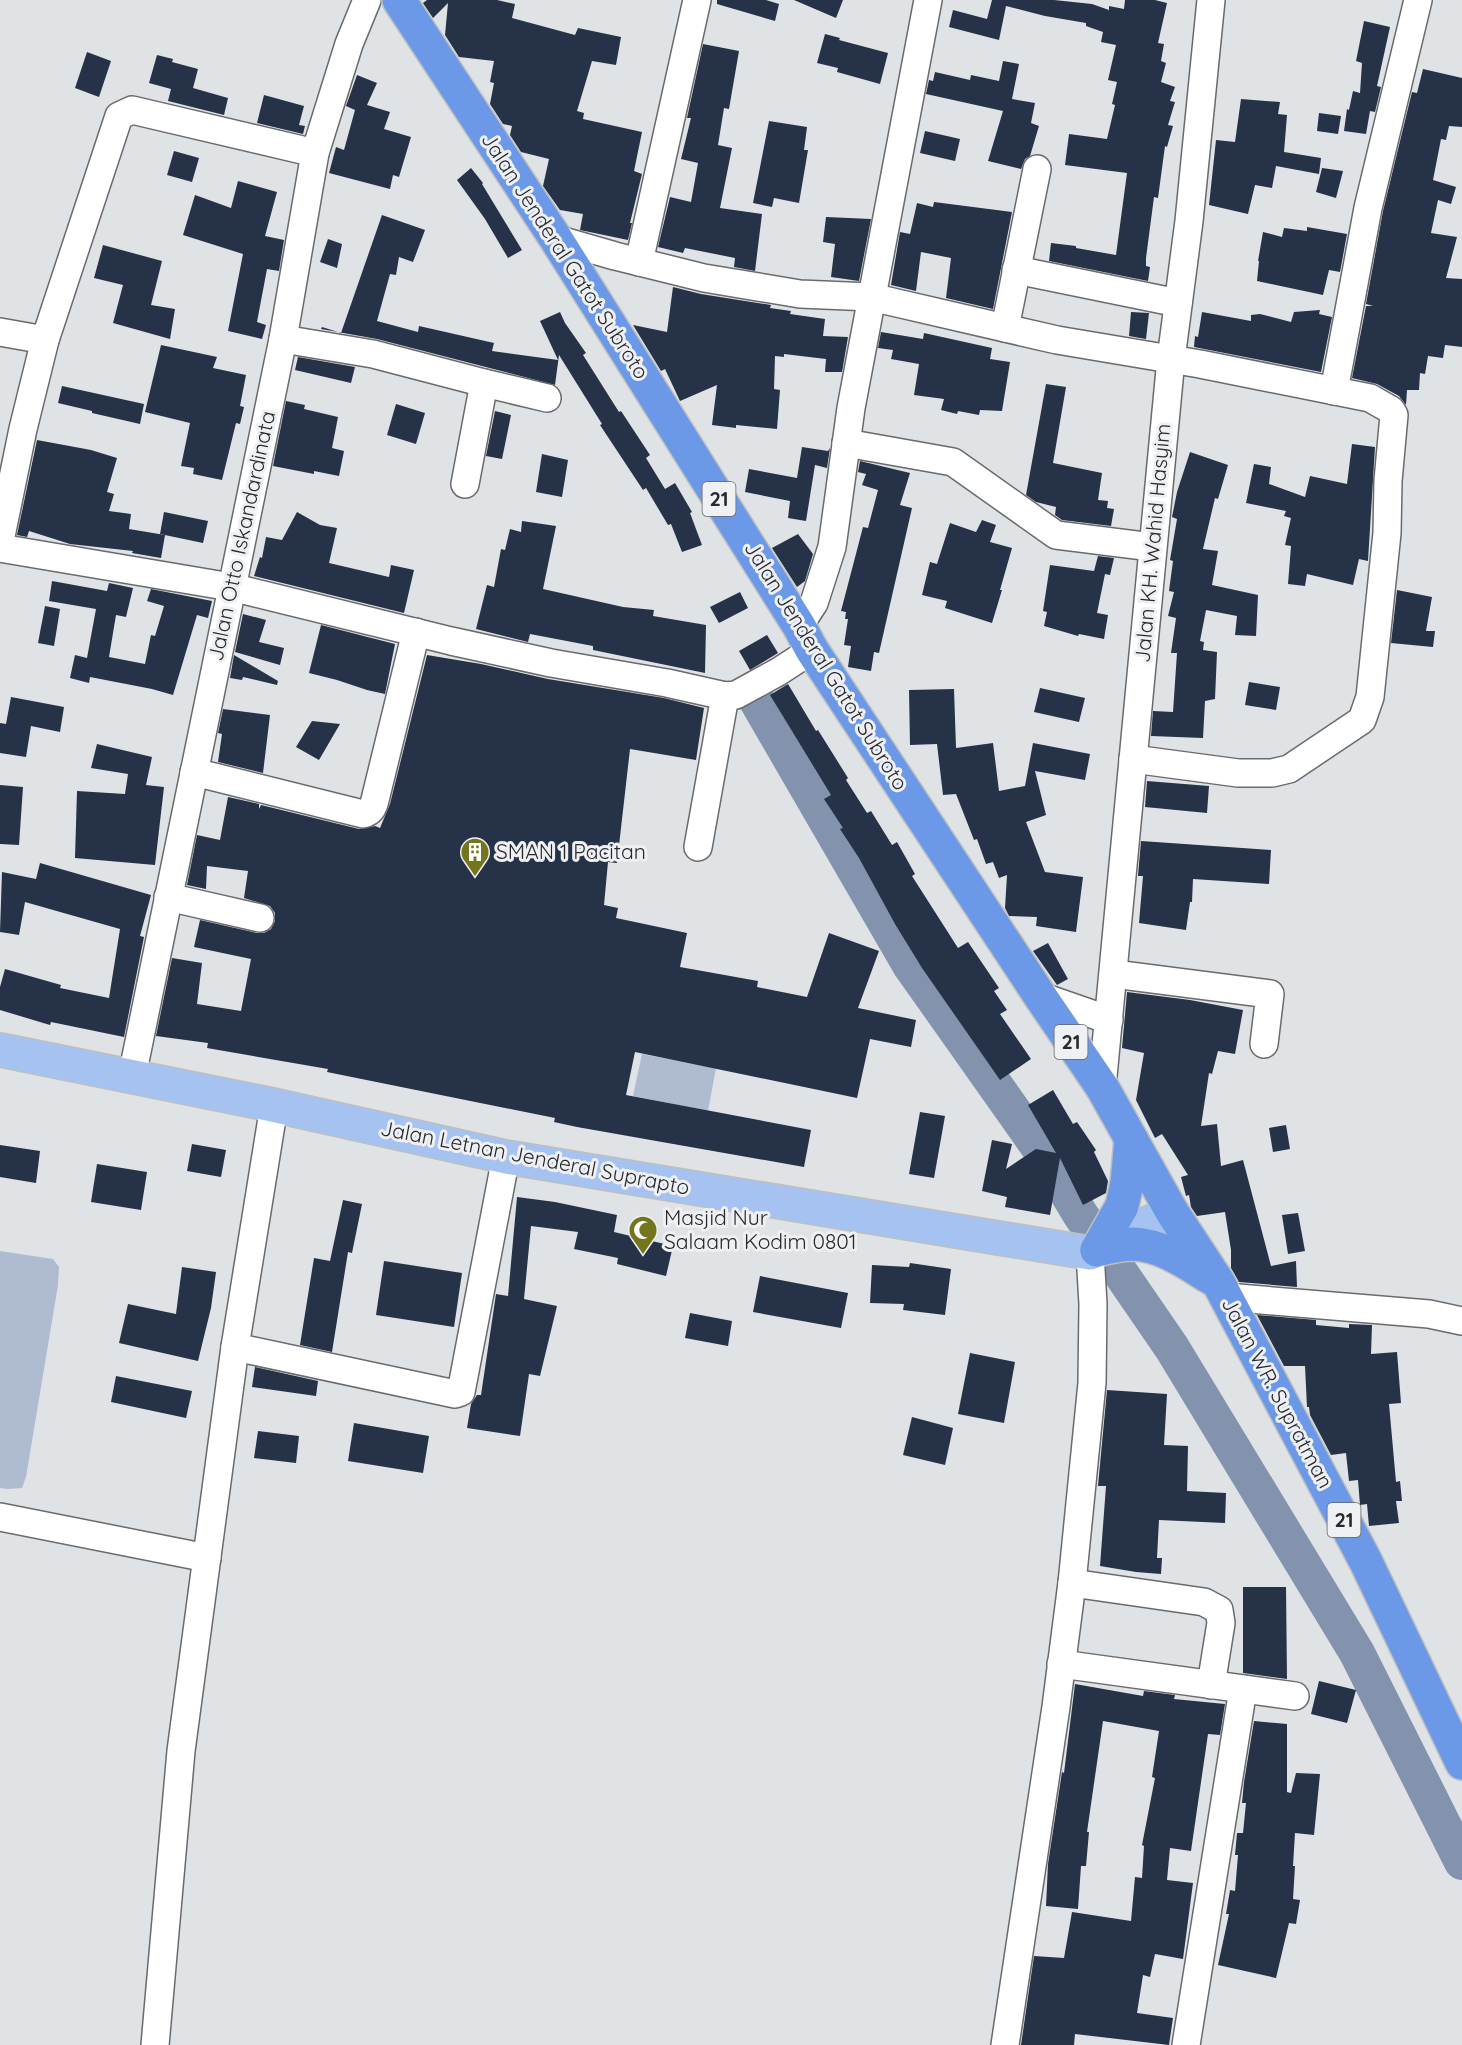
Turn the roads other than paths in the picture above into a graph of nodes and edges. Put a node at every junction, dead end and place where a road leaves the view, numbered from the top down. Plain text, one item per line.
1 (367, 0) edge
2 (399, 0) edge
3 (697, 0) edge
4 (928, 0) edge
5 (1211, 0) edge
6 (1418, 0) edge
7 (315, 153) junction
8 (1037, 169) dead end
9 (556, 239) junction
10 (639, 262) junction
11 (1016, 270) junction
12 (871, 297) junction
13 (1178, 303) junction
14 (1005, 328) junction
15 (0, 332) edge
16 (283, 339) junction
17 (45, 340) junction
18 (1171, 359) junction
19 (484, 383) junction
20 (1334, 391) junction
21 (547, 398) dead end
22 (12, 426) edge
23 (846, 443) junction
24 (465, 484) dead end
25 (0, 541) edge
26 (0, 548) edge
27 (1152, 548) junction
28 (231, 587) junction
29 (416, 632) junction
30 (805, 638) junction
31 (730, 695) junction
32 (1133, 759) junction
33 (194, 772) junction
34 (698, 847) dead end
35 (168, 897) junction
36 (260, 918) dead end
37 (1114, 974) junction
38 (1040, 996) junction
39 (1109, 1020) junction
40 (1264, 1044) dead end
41 (0, 1050) edge
42 (132, 1076) junction
43 (1102, 1087) junction
44 (274, 1106) junction
45 (1131, 1139) junction
46 (505, 1164) junction
47 (1172, 1212) junction
48 (1101, 1246) junction
49 (1222, 1289) junction
50 (1462, 1321) edge
51 (235, 1347) junction
52 (0, 1517) edge
53 (207, 1558) junction
54 (1072, 1583) junction
55 (1061, 1664) junction
56 (1211, 1685) junction
57 (1243, 1689) junction
58 (1296, 1696) dead end
59 (1462, 1763) edge
60 (155, 2045) edge
61 (1005, 2045) edge
62 (1186, 2045) edge

1 - 7 street, Jalan Otto Iskandardinata
2 - 9 highway, Jalan Jenderal Gatot Subroto / 21
3 - 10 street
4 - 12 street
5 - 13 street, Jalan KH. Wahid Hasyim
6 - 20 street
7 - 16 street, Jalan Otto Iskandardinata
7 - 17 street
8 - 11 street
9 - 10 street
9 - 30 highway, Jalan Jenderal Gatot Subroto / 21
10 - 12 street
11 - 13 street
11 - 14 street
12 - 14 street
12 - 23 street
13 - 18 street, Jalan KH. Wahid Hasyim
14 - 18 street
15 - 17 street
16 - 19 street
16 - 28 street, Jalan Otto Iskandardinata
17 - 22 street
18 - 20 street
18 - 27 street, Jalan KH. Wahid Hasyim
19 - 21 street
19 - 24 street
20 - 32 street
22 - 25 street
23 - 27 street
23 - 30 street
26 - 28 street
27 - 32 street, Jalan KH. Wahid Hasyim
28 - 29 street
28 - 33 street, Jalan Otto Iskandardinata
29 - 31 street
29 - 33 street
30 - 31 street
30 - 38 highway, Jalan Jenderal Gatot Subroto / 21
31 - 34 street
32 - 37 street, Jalan KH. Wahid Hasyim
33 - 35 street, Jalan Otto Iskandardinata
35 - 36 street
35 - 42 street, Jalan Otto Iskandardinata
37 - 39 street, Jalan KH. Wahid Hasyim
37 - 40 street
38 - 39 street
38 - 43 highway, Jalan Jenderal Gatot Subroto / 21
39 - 43 street, Jalan KH. Wahid Hasyim
41 - 42 main road, Jalan Letnan Jenderal Suprapto
42 - 44 main road, Jalan Letnan Jenderal Suprapto
43 - 45 highway, 21
44 - 46 main road, Jalan Letnan Jenderal Suprapto
44 - 51 street
45 - 47 highway, 21
45 - 48 highway
46 - 48 main road, Jalan Letnan Jenderal Suprapto
46 - 51 street
47 - 48 main road
47 - 49 highway, 21
48 - 49 highway
48 - 54 street
49 - 50 street
49 - 59 highway, Jalan WR. Supratman / 21
51 - 53 street
52 - 53 street
53 - 60 street
54 - 55 street
54 - 56 street
55 - 56 street
55 - 61 street
56 - 57 street
57 - 58 street
57 - 62 street

